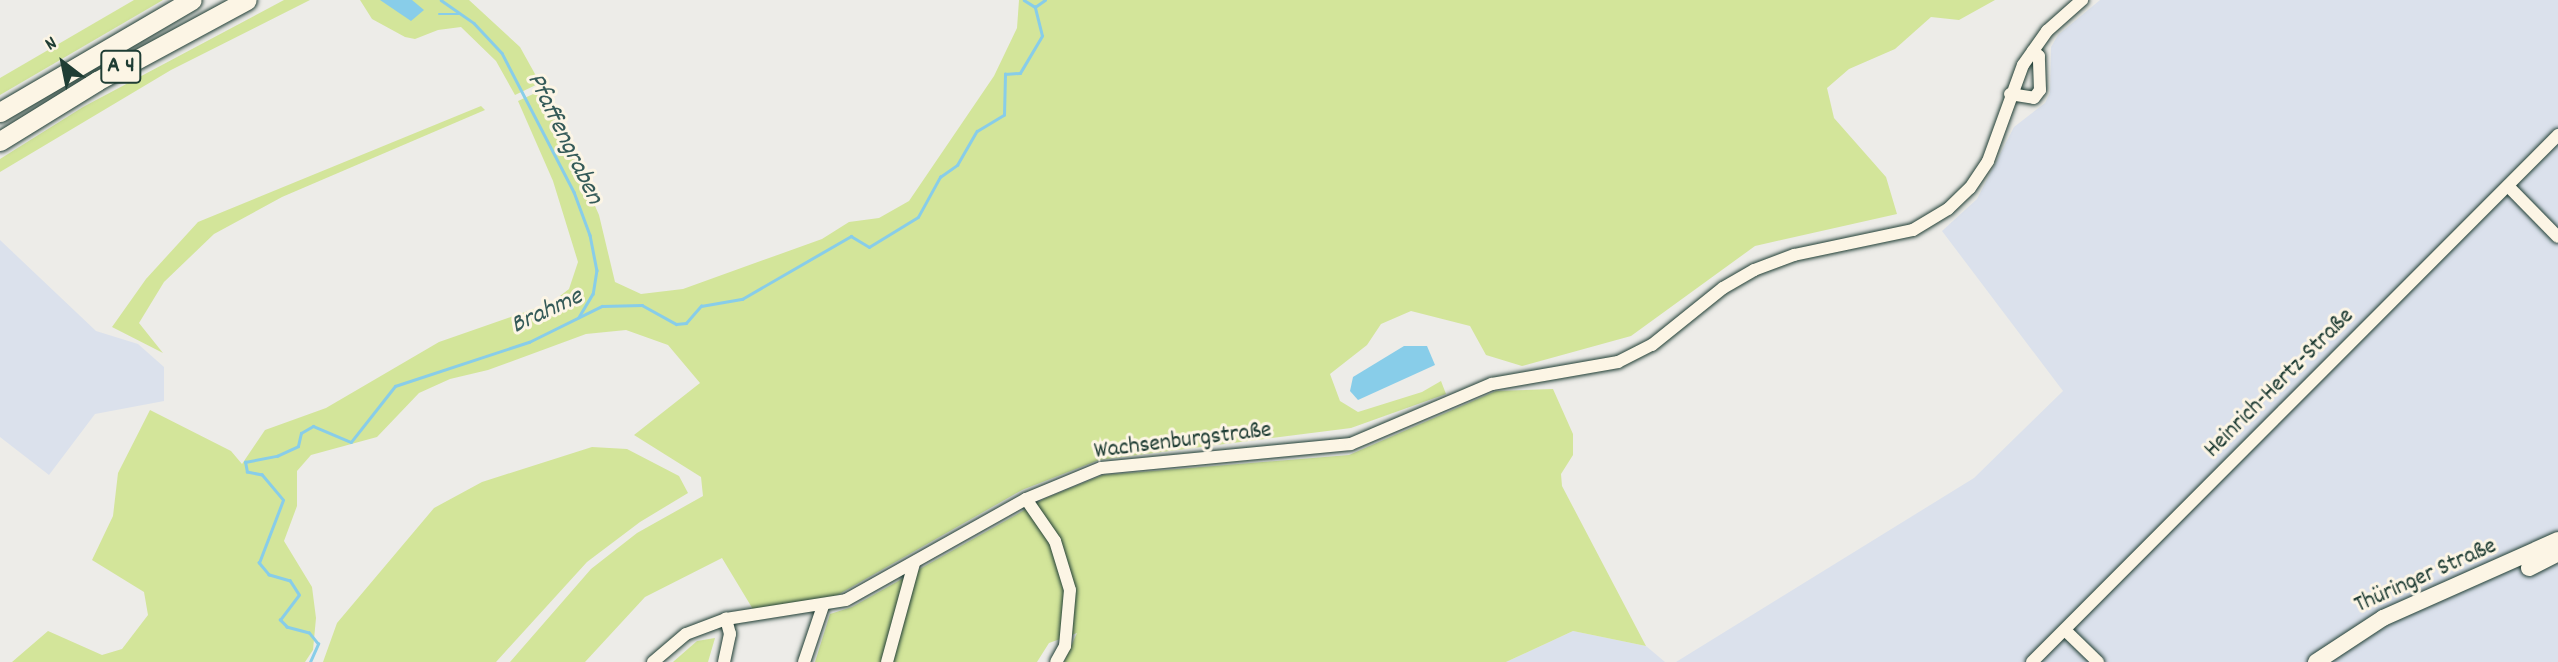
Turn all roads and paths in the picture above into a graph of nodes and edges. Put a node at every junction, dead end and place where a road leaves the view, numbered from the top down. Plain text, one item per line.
1 (192, 0) edge
2 (247, 0) edge
3 (2082, 0) edge
4 (2033, 51) junction
5 (2010, 94) junction
6 (0, 112) edge
7 (2558, 135) edge
8 (0, 141) edge
9 (2508, 186) junction
10 (2558, 237) edge
11 (1026, 499) junction
12 (2558, 540) edge
13 (2558, 553) edge
14 (914, 563) junction
15 (2433, 603) junction
16 (823, 607) junction
17 (726, 619) junction
18 (2065, 630) junction
19 (653, 662) edge
20 (723, 662) edge
21 (804, 662) edge
22 (887, 662) edge
23 (1056, 662) edge
24 (2032, 662) edge
25 (2098, 662) edge
26 (2316, 662) edge
27 (2332, 662) edge

1 - 6 highway, A 4
2 - 8 highway, A 4
3 - 4 street, Wachsenburgstraße
4 - 5 street, Wachsenburgstraße
4 - 5 street
5 - 11 street, Wachsenburgstraße
7 - 9 street, Heinrich-Hertz-Straße
9 - 10 street
9 - 18 street, Heinrich-Hertz-Straße
11 - 14 street, Wachsenburgstraße
11 - 23 street
12 - 15 main road, Thüringer Straße
13 - 15 main road, Thüringer Straße
14 - 16 street, Wachsenburgstraße
14 - 22 street
15 - 26 main road, Thüringer Straße
15 - 27 main road, Thüringer Straße
16 - 17 street, Wachsenburgstraße
16 - 21 street
17 - 19 street, Wachsenburgstraße
17 - 20 street
18 - 24 street, Heinrich-Hertz-Straße
18 - 25 street

